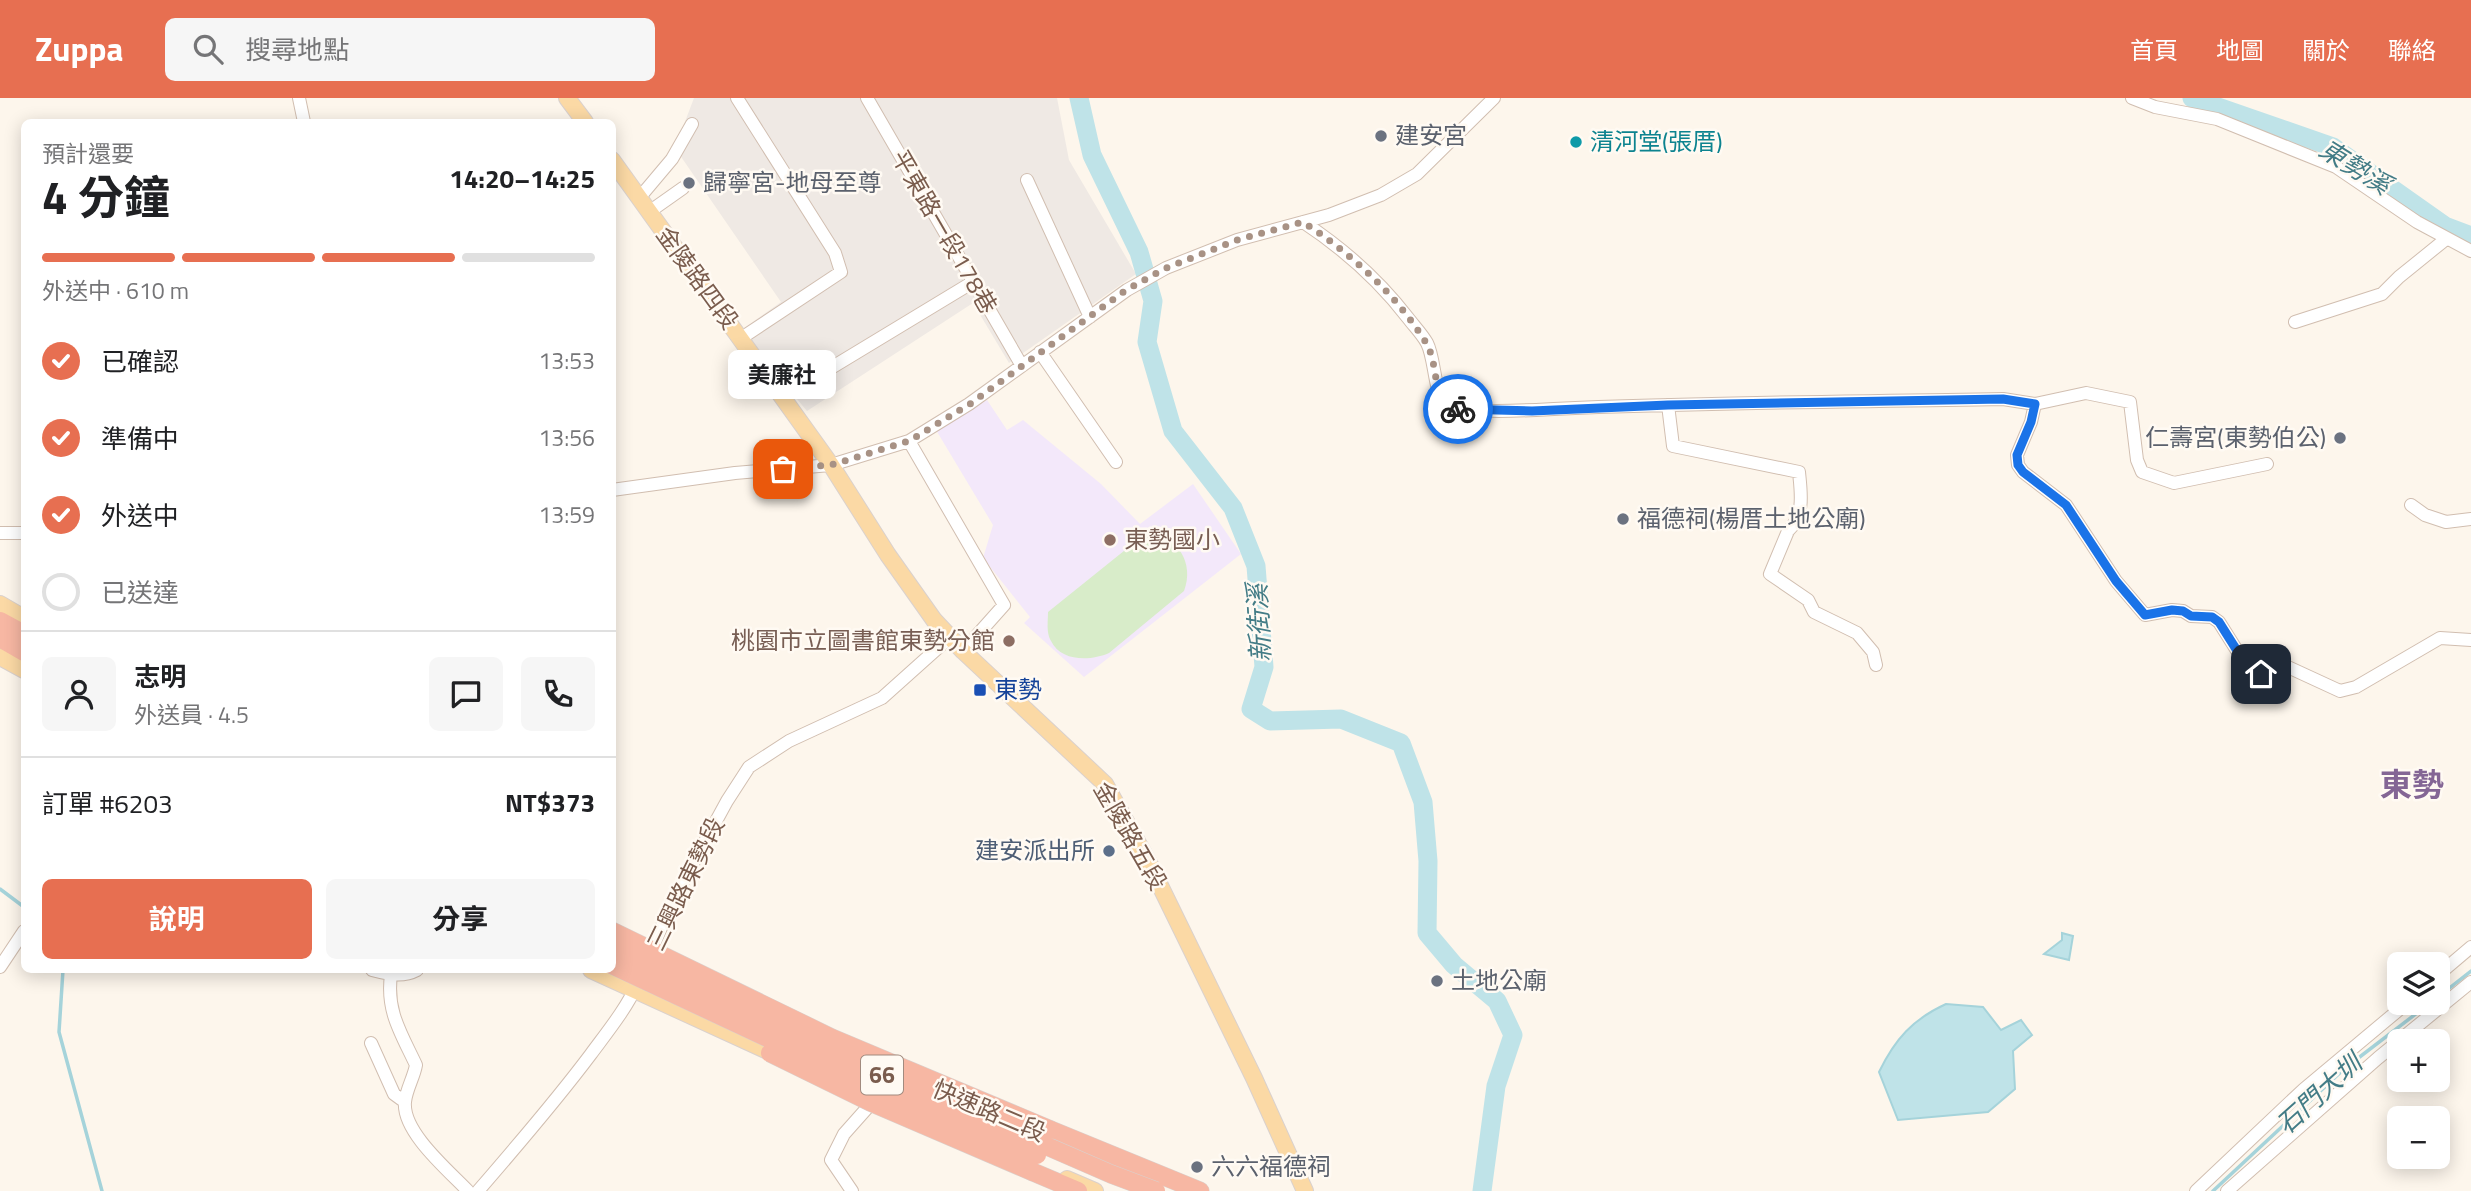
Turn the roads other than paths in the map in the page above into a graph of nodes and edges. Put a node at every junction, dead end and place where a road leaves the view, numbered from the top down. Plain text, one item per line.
1 (299, 98) edge
2 (567, 98) edge
3 (737, 98) edge
4 (1494, 98) edge
5 (2132, 98) edge
6 (871, 99) edge
7 (303, 119) edge
8 (583, 119) edge
9 (692, 124) dead end
10 (616, 165) edge
11 (1027, 180) dead end
12 (682, 188) dead end
13 (639, 197) junction
14 (649, 212) junction
15 (1303, 222) junction
16 (2446, 239) junction
17 (2471, 251) edge
18 (973, 282) junction
19 (1090, 317) junction
20 (2295, 322) dead end
21 (740, 339) junction
22 (1041, 352) junction
23 (1021, 366) junction
24 (783, 397) junction
25 (2035, 404) junction
26 (1668, 405) junction
27 (909, 441) junction
28 (1116, 462) dead end
29 (2267, 464) dead end
30 (831, 465) junction
31 (616, 489) edge
32 (2411, 505) dead end
33 (2469, 521) edge
34 (0, 533) edge
35 (21, 533) edge
36 (0, 604) edge
37 (21, 616) edge
38 (0, 621) edge
39 (21, 632) edge
40 (0, 638) edge
41 (949, 638) junction
42 (2471, 639) edge
43 (21, 650) edge
44 (963, 651) junction
45 (0, 657) edge
46 (1876, 665) dead end
47 (21, 668) edge
48 (616, 935) edge
49 (616, 935) edge
50 (21, 936) edge
51 (2471, 947) edge
52 (616, 949) edge
53 (650, 955) junction
54 (2450, 965) edge
55 (0, 967) edge
56 (616, 967) edge
57 (383, 973) edge
58 (412, 973) edge
59 (598, 973) edge
60 (606, 973) edge
61 (391, 975) junction
62 (2471, 982) edge
63 (635, 990) junction
64 (2393, 1015) edge
65 (371, 1042) dead end
66 (405, 1102) junction
67 (868, 1107) dead end
68 (468, 1191) edge
69 (478, 1191) edge
70 (852, 1191) edge
71 (1078, 1191) edge
72 (1095, 1191) edge
73 (1126, 1191) edge
74 (1156, 1191) edge
75 (1180, 1191) edge
76 (1200, 1191) edge
77 (1305, 1191) edge
78 (2196, 1191) edge
79 (2227, 1191) edge

1 - 7 street
2 - 8 main road
3 - 21 street
4 - 15 street
5 - 16 street
6 - 18 street, 平東路一段178巷
9 - 13 street
10 - 13 main road, 金陵路四段
11 - 19 street
12 - 14 street
13 - 14 main road, 金陵路四段
14 - 21 main road, 金陵路四段
15 - 19 street
15 - 26 street
16 - 17 street
16 - 20 street
18 - 23 street, 平東路一段178巷
18 - 24 street
19 - 22 street
21 - 24 main road, 金陵路四段
22 - 23 street
22 - 28 street
23 - 27 street
24 - 30 main road, 金陵路四段
25 - 26 street
25 - 29 street
25 - 42 street
26 - 46 street
27 - 30 street
27 - 44 street
30 - 31 street
30 - 41 main road, 金陵路五段
32 - 33 street
34 - 35 street
36 - 37 main road
38 - 39 highway
40 - 43 highway
41 - 44 main road, 金陵路五段
41 - 53 street, 三興路東勢段
44 - 77 main road, 金陵路五段
45 - 47 main road
48 - 53 main road, 快速路二段 / 66
49 - 76 highway, bridge
50 - 55 street
51 - 54 street
52 - 74 highway, 66, bridge
53 - 63 street, 三興路東勢段
53 - 75 main road, 快速路二段 / 66
56 - 73 highway, 66, bridge
57 - 61 street
58 - 61 street
59 - 63 main road, 快速路二段 / 66
60 - 71 highway, bridge
61 - 66 street
62 - 79 street
63 - 69 street, 三興路東勢段
63 - 72 main road, 快速路二段 / 66
64 - 78 street
65 - 66 street
66 - 68 street
67 - 70 street

